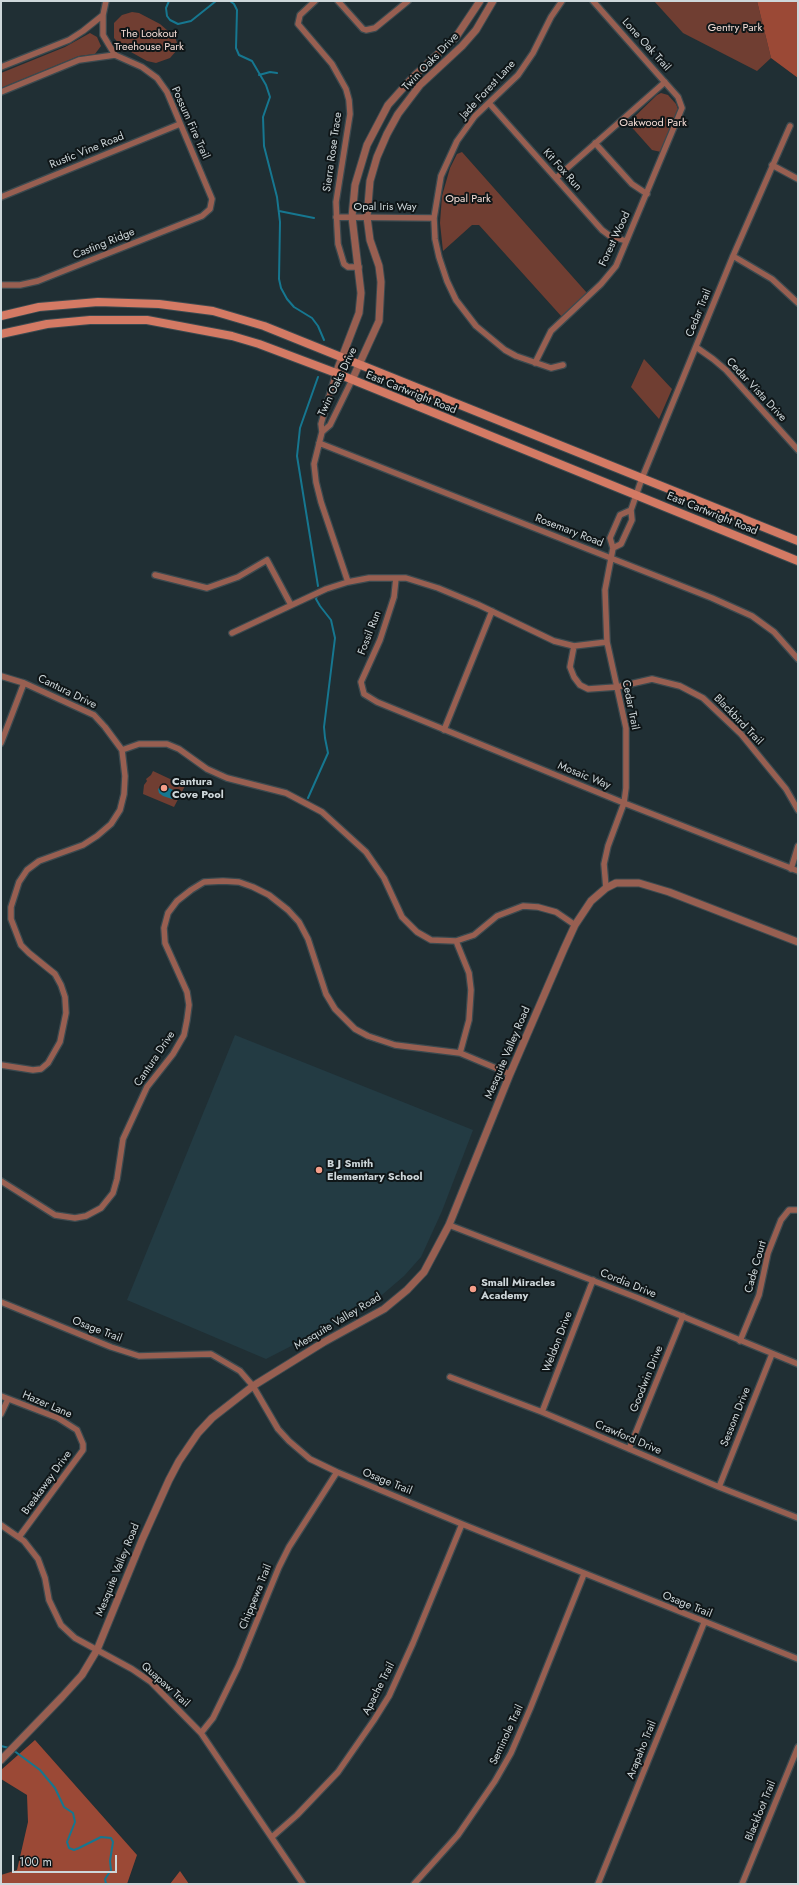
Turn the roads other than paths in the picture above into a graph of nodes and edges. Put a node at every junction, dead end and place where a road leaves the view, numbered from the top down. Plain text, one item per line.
1 (106, 1) edge
2 (315, 1) edge
3 (338, 1) edge
4 (407, 1) edge
5 (480, 1) edge
6 (493, 1) edge
7 (562, 1) edge
8 (593, 1) edge
9 (103, 15) junction
10 (115, 55) junction
11 (1, 67) edge
12 (665, 82) junction
13 (1, 92) edge
14 (489, 103) junction
15 (682, 104) joint
16 (180, 124) junction
17 (790, 126) dead end
18 (596, 143) junction
19 (772, 165) junction
20 (556, 178) junction
21 (798, 178) edge
22 (646, 194) junction
23 (1, 197) edge
24 (210, 209) joint
25 (336, 217) junction
26 (352, 217) junction
27 (367, 217) junction
28 (434, 218) junction
29 (626, 241) junction
30 (733, 256) junction
31 (359, 267) junction
32 (1, 285) edge
33 (798, 304) edge
34 (1, 316) edge
35 (1, 334) edge
36 (696, 347) junction
37 (342, 358) junction
38 (535, 363) junction
39 (360, 365) junction
40 (563, 365) dead end
41 (336, 374) junction
42 (352, 380) junction
43 (322, 432) junction
44 (319, 443) junction
45 (798, 450) edge
46 (642, 478) junction
47 (636, 495) junction
48 (631, 510) junction
49 (798, 541) edge
50 (613, 548) junction
51 (611, 558) junction
52 (798, 561) edge
53 (156, 575) dead end
54 (396, 578) junction
55 (348, 582) junction
56 (292, 605) junction
57 (492, 611) junction
58 (232, 633) dead end
59 (607, 642) junction
60 (574, 646) junction
61 (798, 659) edge
62 (1, 676) edge
63 (24, 683) junction
64 (617, 687) junction
65 (364, 694) joint
66 (444, 730) junction
67 (1, 743) edge
68 (122, 750) junction
69 (624, 803) junction
70 (798, 810) edge
71 (798, 846) edge
72 (792, 869) junction
73 (798, 871) edge
74 (606, 888) junction
75 (575, 925) junction
76 (456, 941) junction
77 (798, 942) edge
78 (460, 1053) junction
79 (1, 1065) edge
80 (510, 1074) junction
81 (1, 1181) edge
82 (798, 1210) edge
83 (449, 1225) junction
84 (593, 1280) junction
85 (1, 1302) edge
86 (683, 1316) junction
87 (740, 1341) junction
88 (772, 1354) junction
89 (798, 1364) edge
90 (450, 1377) dead end
91 (253, 1386) junction
92 (1, 1396) edge
93 (8, 1399) junction
94 (542, 1412) junction
95 (1, 1414) edge
96 (82, 1438) joint
97 (629, 1449) junction
98 (337, 1472) junction
99 (719, 1487) junction
100 (798, 1518) edge
101 (462, 1524) junction
102 (1, 1525) edge
103 (19, 1537) junction
104 (584, 1574) junction
105 (704, 1623) junction
106 (97, 1650) junction
107 (798, 1659) edge
108 (201, 1733) junction
109 (798, 1746) edge
110 (1, 1760) edge
111 (272, 1837) junction
112 (303, 1884) edge
113 (414, 1884) edge
114 (598, 1884) edge
115 (742, 1884) edge

1 - 9 street
2 - 25 street, Sierra Rose Trace
3 - 4 street
5 - 26 street, Twin Oaks Drive
6 - 27 street, Twin Oaks Drive
7 - 14 street, Jade Forest Lane
8 - 12 street, Lone Oak Trail
9 - 10 street
9 - 11 street
10 - 13 street
10 - 16 street, Possum Fire Trail
12 - 15 street, Lone Oak Trail
12 - 18 street
14 - 20 street, Kit Fox Run
14 - 28 street, Jade Forest Lane
15 - 22 street, Forest Wood
16 - 23 street, Rustic Vine Road
16 - 24 street, Possum Fire Trail
17 - 19 street, Cedar Trail
18 - 20 street
18 - 22 street
19 - 21 street
19 - 30 street, Cedar Trail
20 - 29 street, Kit Fox Run
22 - 29 street, Forest Wood
24 - 32 street, Casting Ridge
25 - 26 street, Opal Iris Way
25 - 31 street, Sierra Rose Trace
26 - 27 street, Opal Iris Way
26 - 31 street, Twin Oaks Drive
27 - 28 street, Opal Iris Way
27 - 39 street, Twin Oaks Drive
28 - 38 street, Jade Forest Lane
29 - 38 street, Forest Wood
30 - 33 street
30 - 36 street, Cedar Trail
31 - 37 street, Twin Oaks Drive
34 - 37 main road, East Cartwright Road
35 - 41 main road, East Cartwright Road
36 - 45 street, Cedar Vista Drive
36 - 46 street, Cedar Trail
37 - 39 main road, East Cartwright Road
37 - 41 street, Twin Oaks Drive
38 - 40 street, Jade Forest Lane
39 - 42 street, Twin Oaks Drive
39 - 46 main road, East Cartwright Road
41 - 42 main road, East Cartwright Road
41 - 43 street, Twin Oaks Drive
42 - 43 street, Twin Oaks Drive
42 - 47 main road, East Cartwright Road
43 - 44 street, Twin Oaks Drive
44 - 51 street, Rosemary Road
44 - 55 street, Twin Oaks Drive
46 - 47 street, Cedar Trail
46 - 49 main road, East Cartwright Road
47 - 48 street, Cedar Trail
47 - 52 main road, East Cartwright Road
48 - 50 street, Cedar Trail
48 - 50 street, Cedar Trail
50 - 51 street, Cedar Trail
51 - 59 street, Cedar Trail
51 - 61 street, Rosemary Road
53 - 56 street
54 - 55 street
54 - 57 street
54 - 65 street, Fossil Run
55 - 56 street
56 - 58 street
57 - 60 street
57 - 66 street
59 - 60 street
59 - 64 street, Cedar Trail
60 - 64 street, Blackbird Trail
62 - 63 street, Cantura Drive
63 - 67 street
63 - 68 street, Cantura Drive
64 - 69 street, Cedar Trail
64 - 70 street, Blackbird Trail
65 - 66 street, Mosaic Way
66 - 69 street, Mosaic Way
68 - 76 street
68 - 79 street, Cantura Drive
69 - 72 street, Mosaic Way
69 - 74 street, Cedar Trail
71 - 72 street
72 - 73 street, Mosaic Way
74 - 75 street, Mesquite Valley Road
74 - 77 street, Mesquite Valley Road
75 - 76 street
75 - 80 street, Mesquite Valley Road
76 - 78 street
78 - 80 street, Cantura Drive
78 - 81 street, Cantura Drive
80 - 83 street, Mesquite Valley Road
82 - 87 street, Cade Court
83 - 84 street, Cordia Drive
83 - 91 street, Mesquite Valley Road
84 - 86 street, Cordia Drive
84 - 94 street, Weldon Drive
85 - 91 street, Osage Trail
86 - 87 street, Cordia Drive
86 - 97 street, Goodwin Drive
87 - 88 street, Cordia Drive
88 - 89 street, Cordia Drive
88 - 99 street, Sessom Drive
90 - 94 street, Crawford Drive
91 - 98 street, Osage Trail
91 - 106 street, Mesquite Valley Road
92 - 93 street, Hazer Lane
93 - 95 street
93 - 96 street, Hazer Lane
94 - 97 street, Crawford Drive
96 - 103 street, Breakaway Drive
97 - 99 street, Crawford Drive
98 - 101 street, Osage Trail
98 - 108 street, Chippewa Trail
99 - 100 street, Crawford Drive
101 - 104 street, Osage Trail
101 - 111 street, Apache Trail
102 - 103 street, Quapaw Trail
103 - 106 street, Quapaw Trail
104 - 105 street, Osage Trail
104 - 113 street, Seminole Trail
105 - 107 street, Osage Trail
105 - 114 street, Arapaho Trail
106 - 108 street, Quapaw Trail
106 - 110 street, Mesquite Valley Road
108 - 111 street, Quapaw Trail
109 - 115 street, Blackfoot Trail
111 - 112 street, Quapaw Trail

